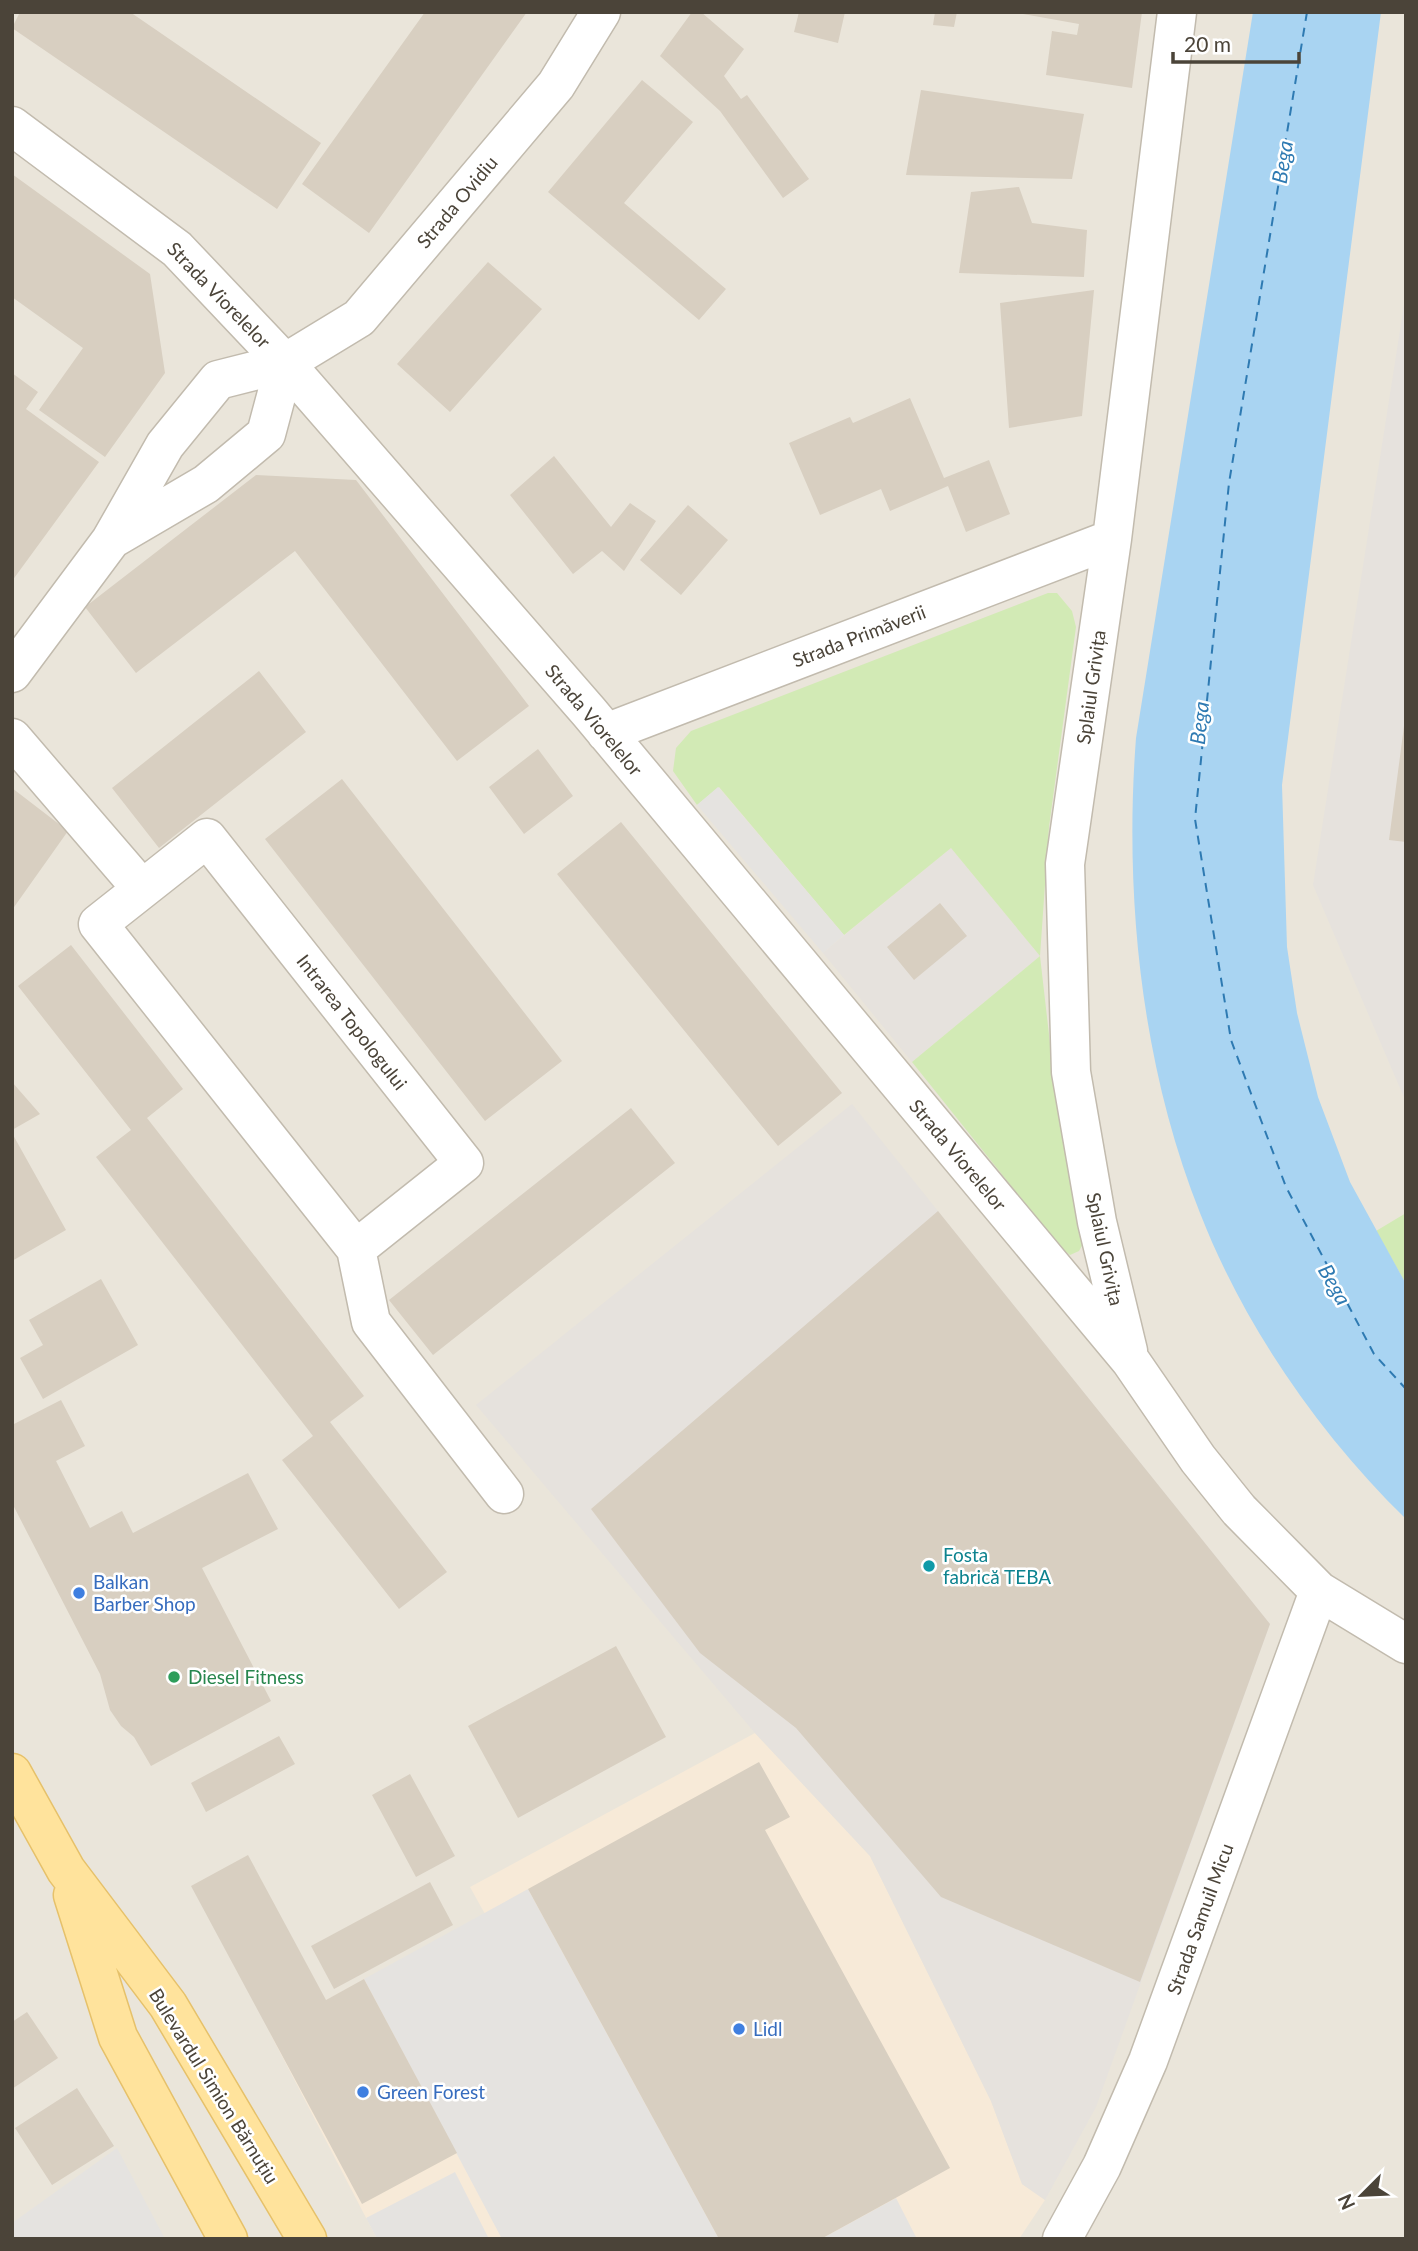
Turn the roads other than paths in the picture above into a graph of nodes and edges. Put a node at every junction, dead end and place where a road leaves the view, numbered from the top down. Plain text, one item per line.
1 (601, 12) edge
2 (1177, 12) edge
3 (12, 126) edge
4 (285, 363) junction
5 (1112, 539) junction
6 (111, 540) junction
7 (12, 673) edge
8 (606, 733) junction
9 (12, 738) edge
10 (142, 889) junction
11 (356, 1249) junction
12 (1130, 1360) junction
13 (504, 1494) dead end
14 (1319, 1591) junction
15 (1406, 1644) edge
16 (12, 1773) edge
17 (66, 1870) junction
18 (228, 2239) edge
19 (307, 2239) edge
20 (1062, 2239) edge

1 - 4 street, Strada Ovidiu
2 - 5 street, Splaiul Grivița
3 - 4 street, Strada Viorelelor
4 - 6 street
4 - 6 street, Strada Ovidiu
4 - 8 street, Strada Viorelelor
5 - 8 street, Strada Primăverii
5 - 12 street, Splaiul Grivița
6 - 7 street, Strada Ovidiu
8 - 12 street, Strada Viorelelor
9 - 10 street
10 - 11 street, Intrarea Topologului
10 - 11 street, Intrarea Topologului
11 - 13 street, Intrarea Topologului
12 - 14 street, Strada Viorelelor
14 - 15 street, Strada Viorelelor
14 - 20 street, Strada Samuil Micu
16 - 17 main road, Bulevardul Simion Bărnuțiu
17 - 18 main road, Bulevardul Simion Bărnuțiu
17 - 19 main road, Bulevardul Simion Bărnuțiu

